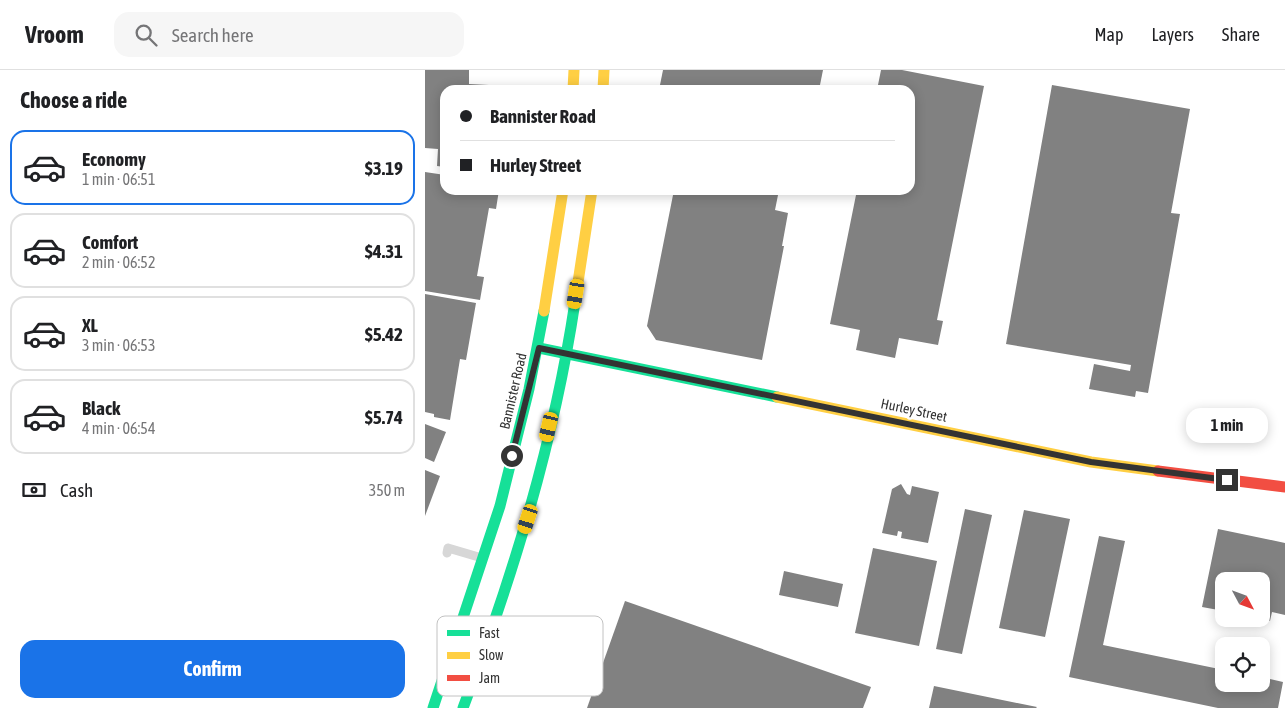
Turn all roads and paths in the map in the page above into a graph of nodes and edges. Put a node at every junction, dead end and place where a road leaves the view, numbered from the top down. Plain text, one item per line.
1 (574, 70) edge
2 (604, 70) edge
3 (573, 85) edge
4 (603, 85) edge
5 (562, 195) edge
6 (591, 195) edge
7 (539, 348) junction
8 (567, 354) junction
9 (1285, 487) edge
10 (447, 553) dead end
11 (483, 559) junction
12 (464, 616) edge
13 (498, 616) edge
14 (437, 696) edge
15 (468, 696) edge
16 (433, 708) edge
17 (463, 708) edge

1 - 3 main road
2 - 4 main road
5 - 7 main road, Bannister Road
6 - 8 main road
7 - 8 main road, Hurley Street
7 - 11 main road, Bannister Road
8 - 9 main road, Hurley Street
8 - 13 main road
10 - 11 lane
11 - 12 main road, Bannister Road
14 - 16 main road, Bannister Road
15 - 17 main road

